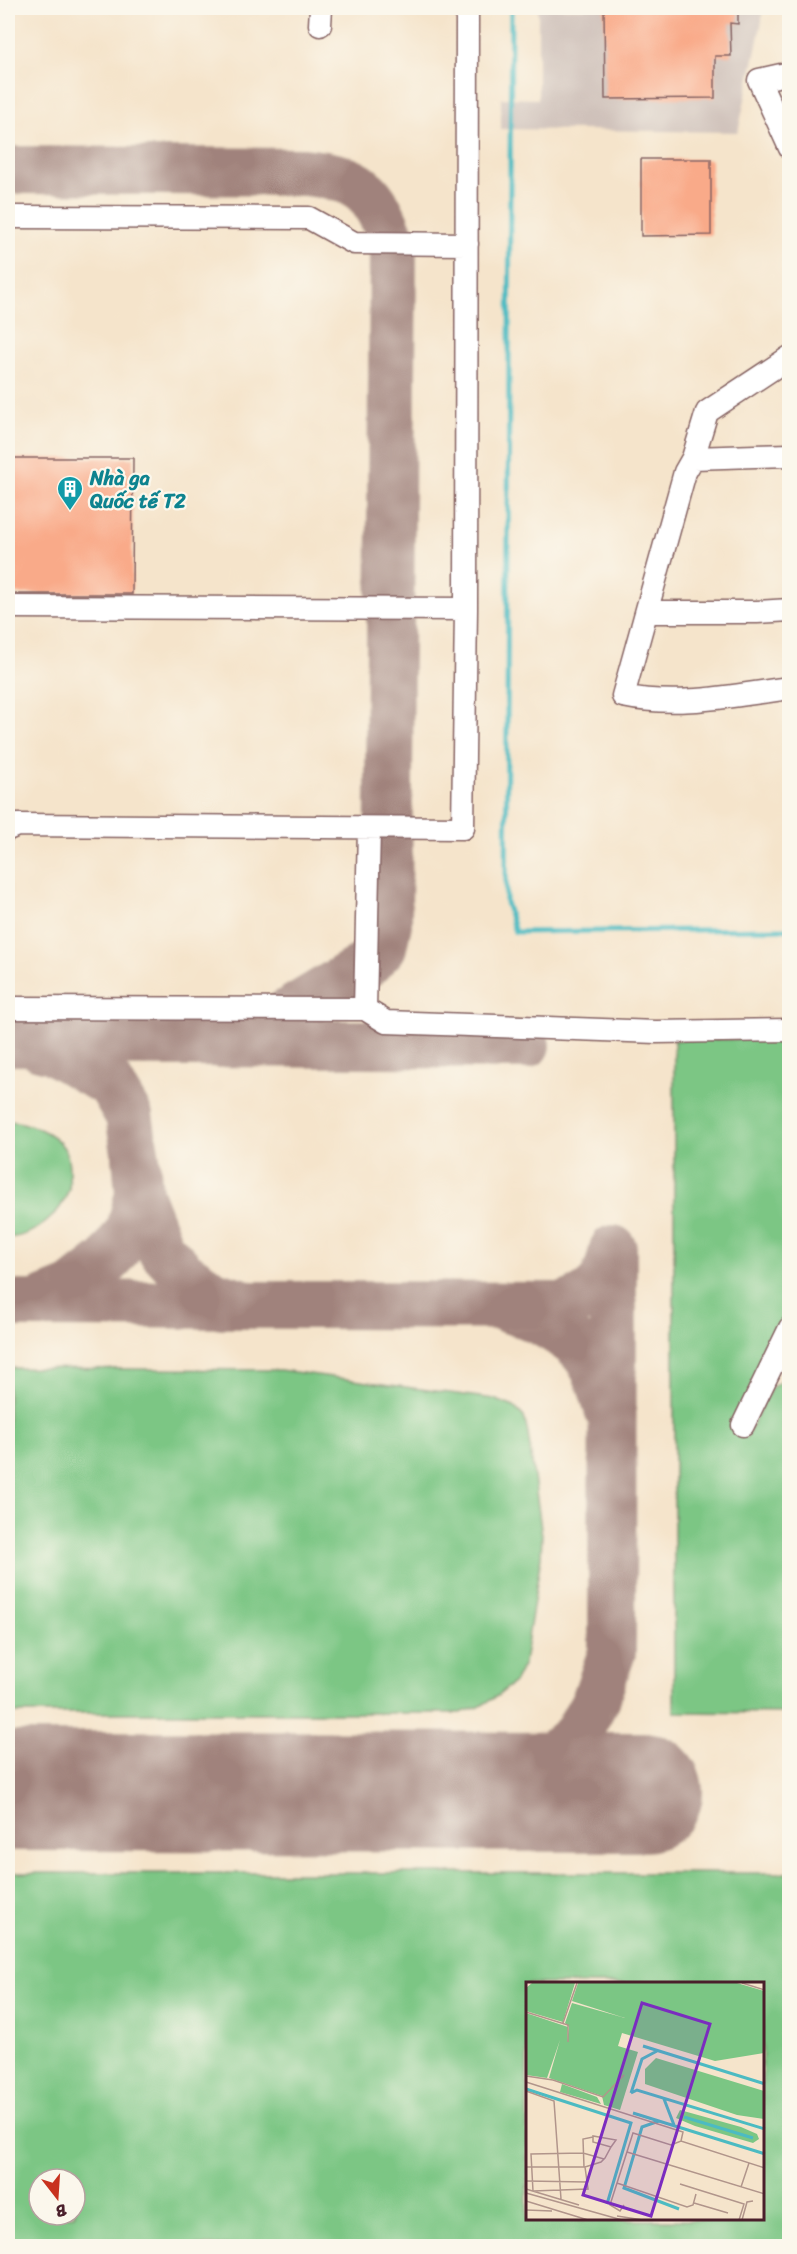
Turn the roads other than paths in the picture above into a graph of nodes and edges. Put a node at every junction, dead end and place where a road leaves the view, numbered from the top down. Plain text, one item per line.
1 (468, 8) edge
2 (789, 73) edge
3 (789, 148) edge
4 (8, 217) edge
5 (467, 244) junction
6 (789, 357) edge
7 (789, 455) edge
8 (693, 458) junction
9 (8, 607) edge
10 (466, 609) junction
11 (789, 610) edge
12 (646, 612) junction
13 (789, 688) edge
14 (369, 828) junction
15 (8, 829) edge
16 (8, 1008) edge
17 (365, 1009) junction
18 (789, 1030) edge
19 (789, 1328) edge
20 (743, 1425) dead end

1 - 5 street
2 - 3 street
4 - 5 street
5 - 10 street
6 - 8 street
7 - 8 street
8 - 12 street
9 - 10 street
10 - 14 street
11 - 12 street
12 - 13 street
14 - 15 street
14 - 17 street
16 - 17 street
17 - 18 street
19 - 20 street

